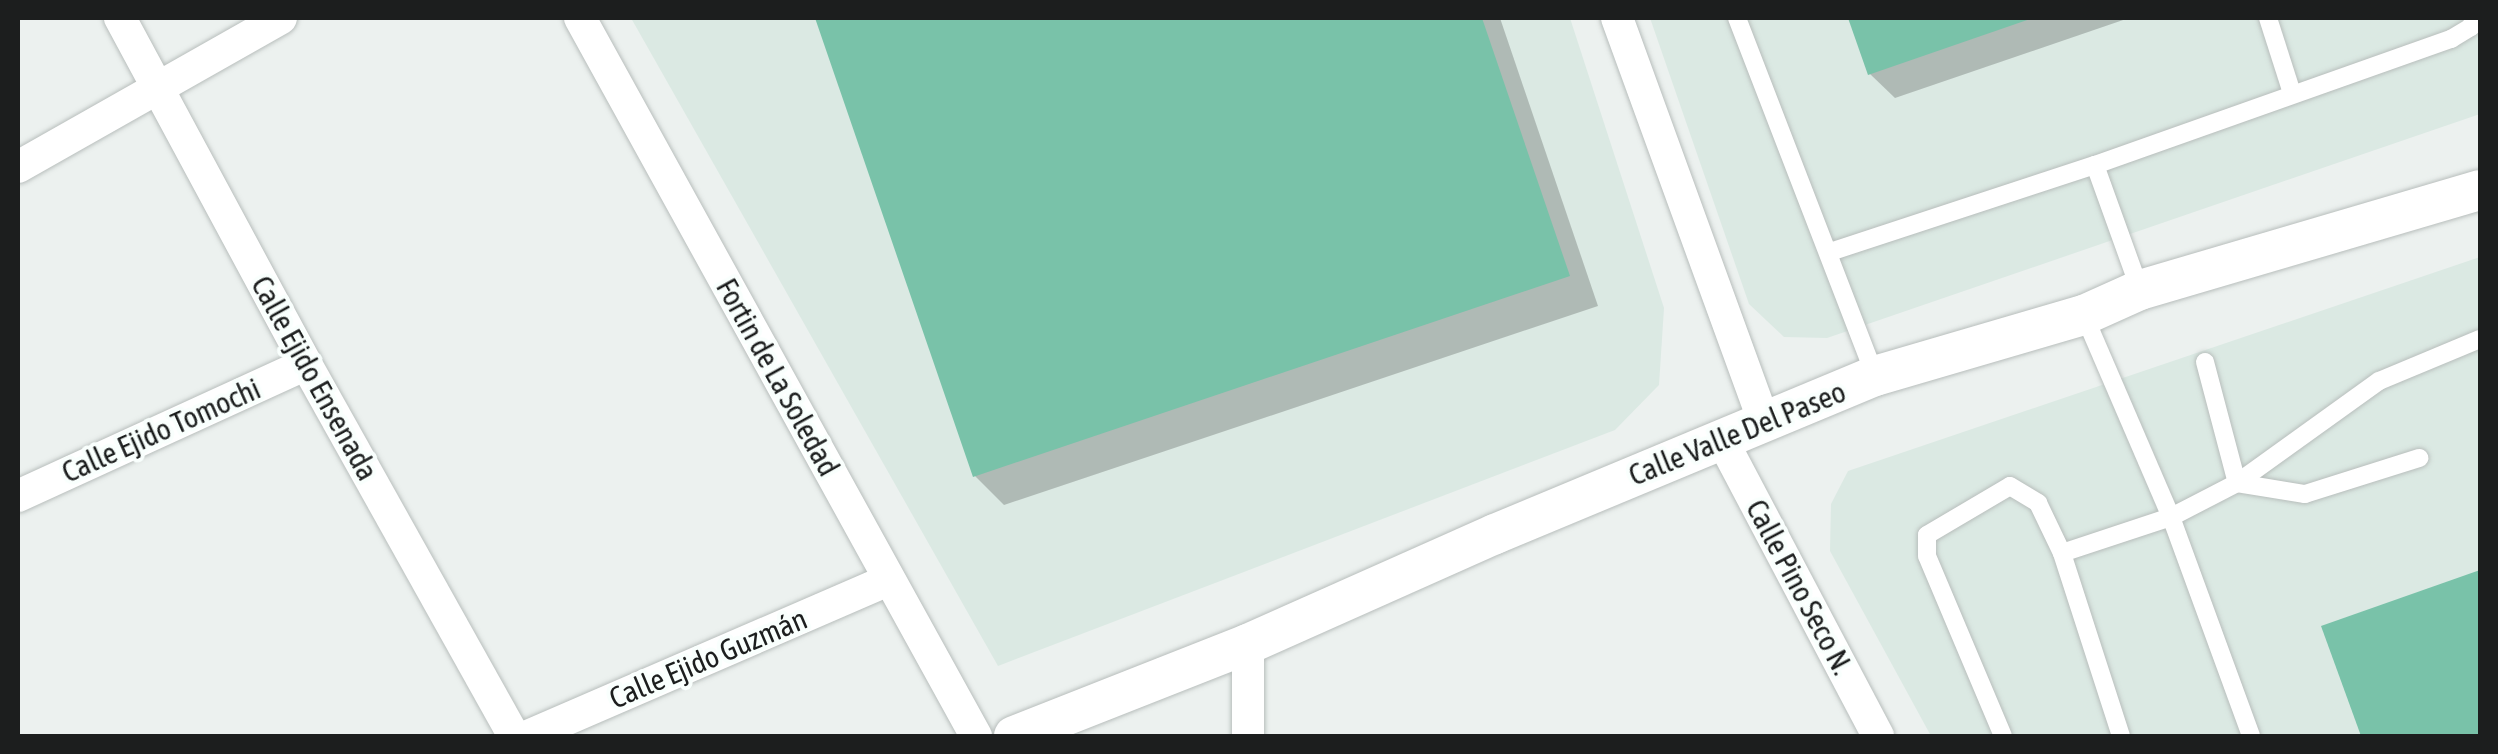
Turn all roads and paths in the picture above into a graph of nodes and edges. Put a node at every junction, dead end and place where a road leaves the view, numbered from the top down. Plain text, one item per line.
1 (120, 18) edge
2 (281, 18) edge
3 (580, 18) edge
4 (1617, 18) edge
5 (1736, 18) edge
6 (2268, 18) edge
7 (2474, 18) edge
8 (160, 86) junction
9 (2292, 93) junction
10 (2095, 165) junction
11 (18, 167) edge
12 (2480, 190) edge
13 (1830, 252) junction
14 (2140, 290) junction
15 (2084, 315) junction
16 (2480, 339) edge
17 (2205, 362) dead end
18 (306, 364) junction
19 (1875, 376) junction
20 (1764, 421) junction
21 (1721, 438) junction
22 (2419, 458) dead end
23 (2237, 483) junction
24 (18, 496) edge
25 (2171, 517) junction
26 (2062, 553) junction
27 (889, 580) junction
28 (1248, 644) junction
29 (514, 736) edge
30 (528, 736) edge
31 (976, 736) edge
32 (1014, 736) edge
33 (1248, 736) edge
34 (1878, 736) edge
35 (2003, 736) edge
36 (2120, 736) edge
37 (2251, 736) edge

1 - 8 street, Calle Ejido Ensenada
2 - 8 street
3 - 27 street, Fortin de La Soledad
4 - 20 street
5 - 13 lane
6 - 9 lane
7 - 9 lane
8 - 11 street
8 - 18 street, Calle Ejido Ensenada
9 - 10 lane
10 - 13 lane
10 - 14 lane
12 - 14 street, Calle Valle Del Paseo
13 - 19 lane
14 - 15 street, Calle Valle Del Paseo
15 - 19 street, Calle Valle Del Paseo
15 - 25 lane
16 - 23 lane
17 - 23 lane
18 - 24 street, Calle Ejido Tomochi
18 - 29 street, Calle Ejido Ensenada
19 - 20 street, Calle Valle Del Paseo
20 - 21 street, Calle Valle Del Paseo
21 - 28 street, Calle Valle Del Paseo
21 - 34 street, Calle Pino Seco N.
22 - 23 lane
23 - 25 lane
25 - 26 lane
25 - 37 lane
26 - 35 lane
26 - 36 lane
27 - 30 street, Calle Ejido Guzmán
27 - 31 street, Fortin de La Soledad
28 - 32 street, Calle Valle Del Paseo
28 - 33 street

